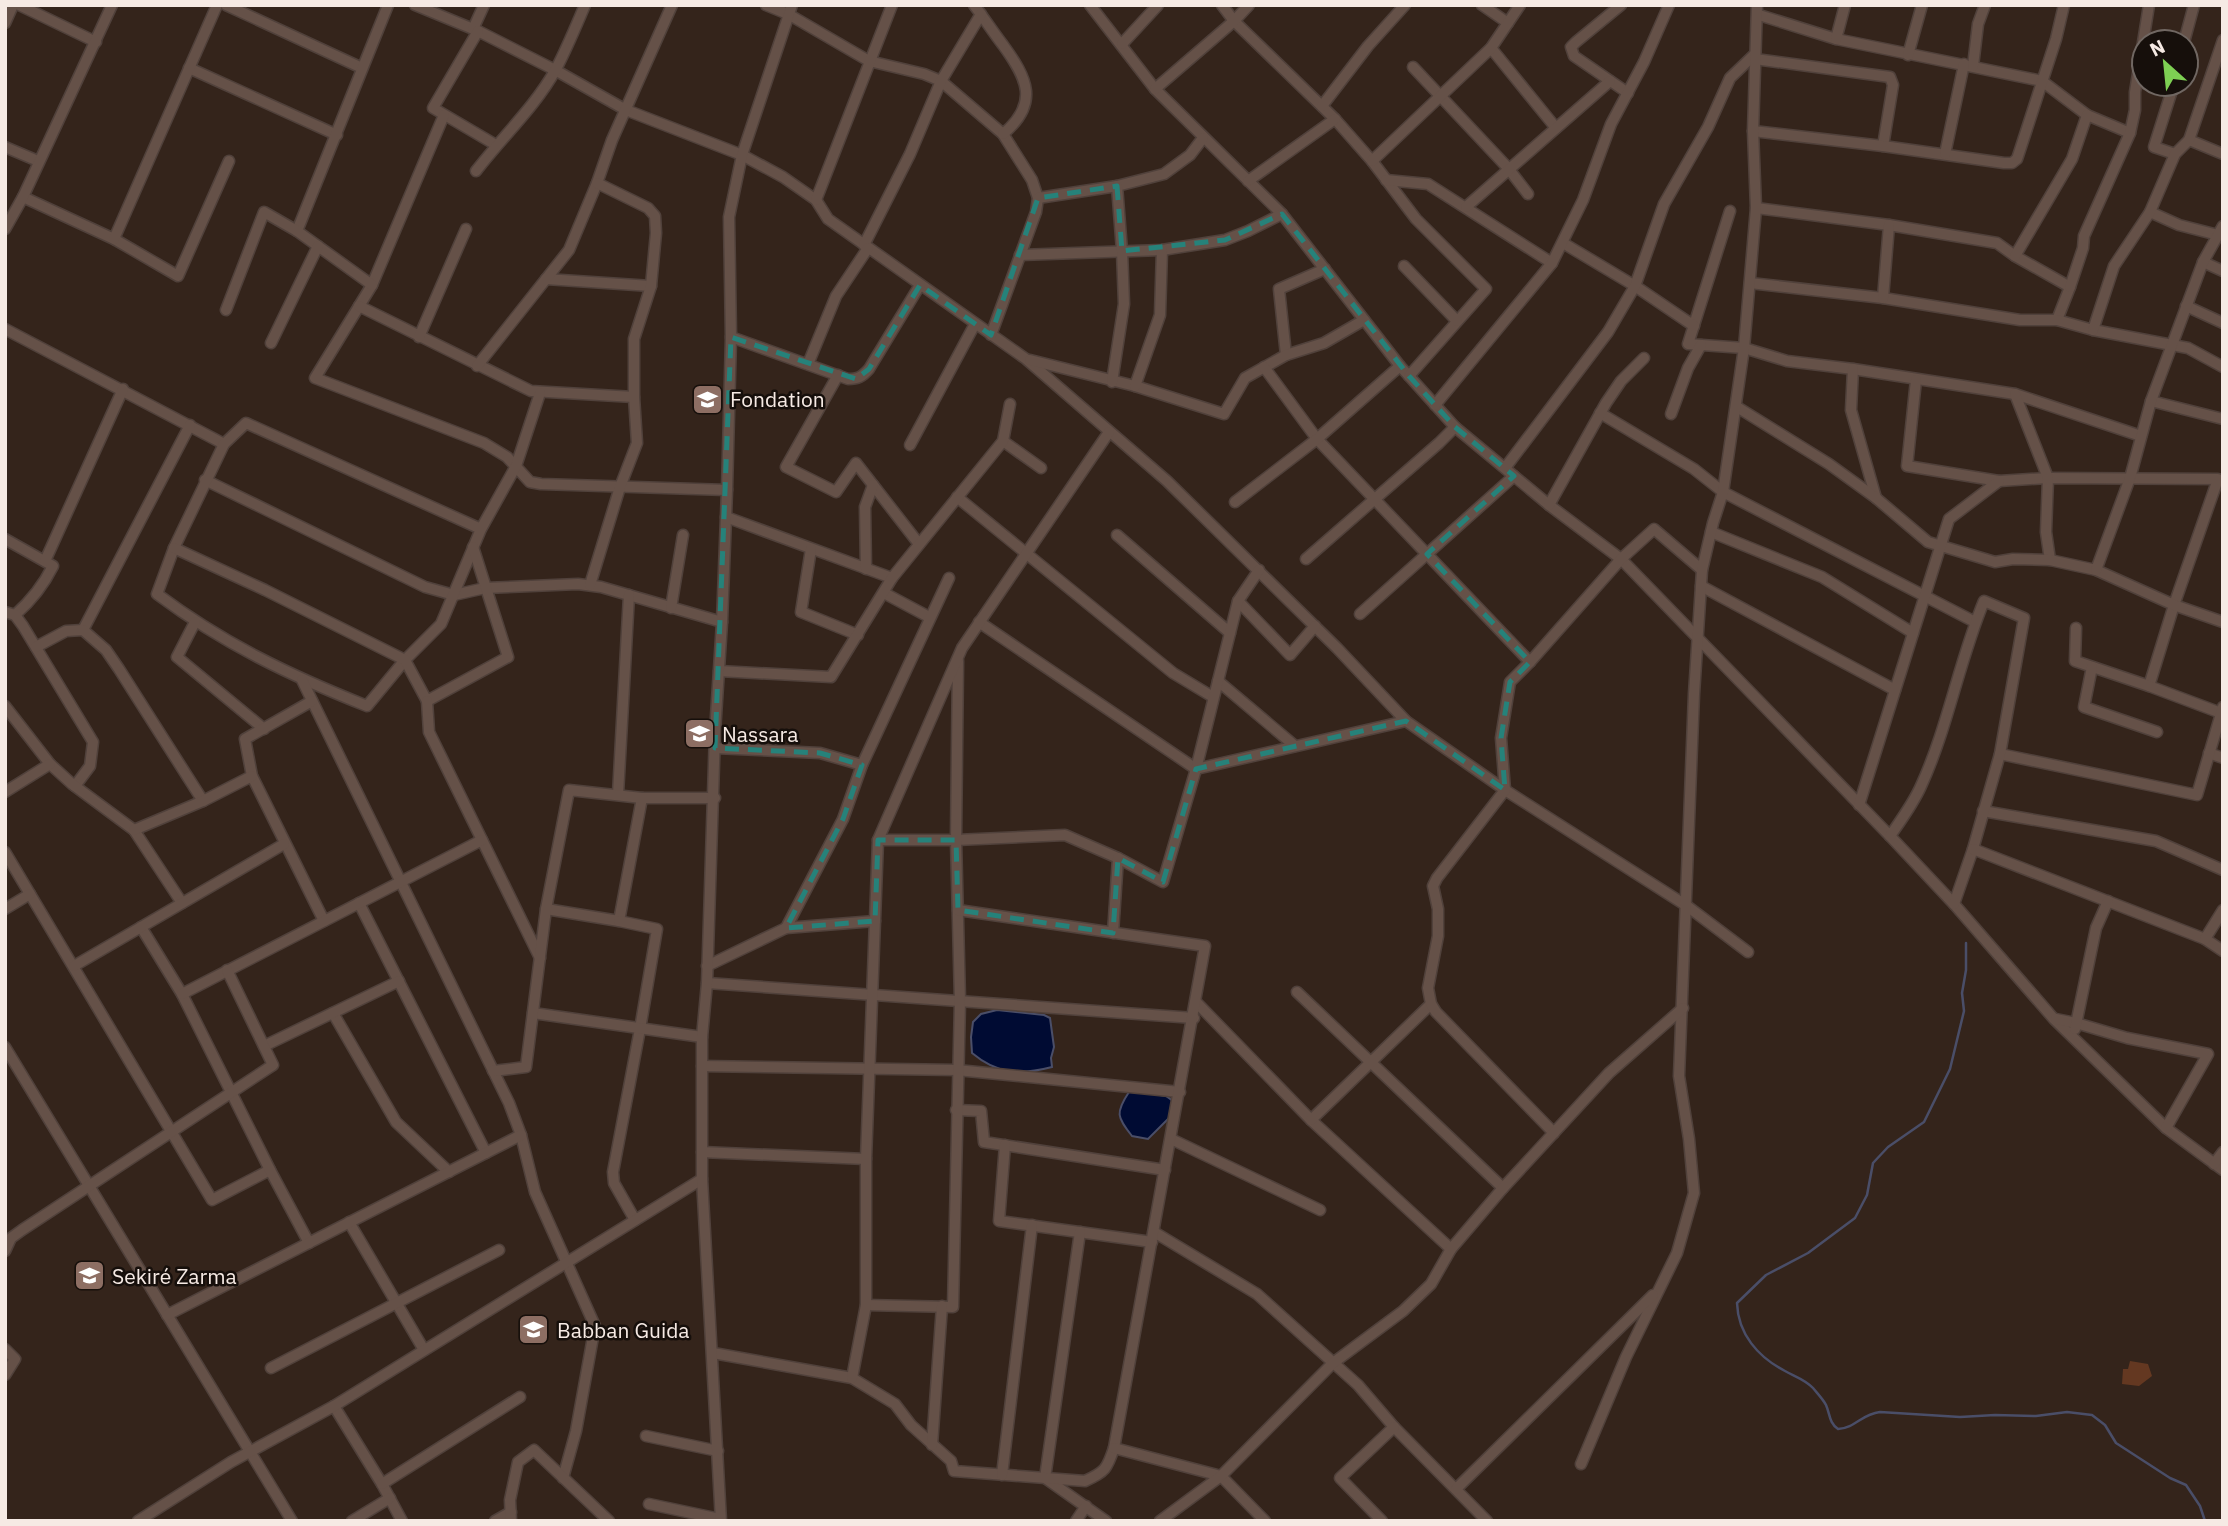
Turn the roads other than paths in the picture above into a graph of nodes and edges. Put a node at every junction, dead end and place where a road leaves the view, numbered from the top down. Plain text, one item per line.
1 (13, 5) edge
2 (19, 5) edge
3 (112, 5) edge
4 (217, 5) edge
5 (226, 5) edge
6 (388, 5) edge
7 (415, 5) edge
8 (484, 5) edge
9 (585, 5) edge
10 (672, 5) edge
11 (766, 5) edge
12 (892, 5) edge
13 (1090, 5) edge
14 (1158, 5) edge
15 (1222, 5) edge
16 (1249, 5) edge
17 (1405, 5) edge
18 (1482, 5) edge
19 (1520, 5) edge
20 (1621, 5) edge
21 (1669, 5) edge
22 (1845, 5) edge
23 (1922, 5) edge
24 (1985, 5) edge
25 (2064, 5) edge
26 (2149, 5) edge
27 (2194, 5) edge
28 (790, 10) edge
29 (978, 10) edge
30 (1758, 10) edge
31 (1234, 21) junction
32 (5, 23) edge
33 (1508, 23) junction
34 (2147, 28) edge
35 (2188, 28) edge
36 (475, 30) junction
37 (1836, 39) junction
38 (2223, 40) edge
39 (96, 43) junction
40 (1122, 44) junction
41 (1491, 48) junction
42 (1908, 55) junction
43 (1755, 57) junction
44 (869, 61) junction
45 (1969, 65) junction
46 (1413, 67) dead end
47 (190, 68) junction
48 (362, 68) junction
49 (555, 70) junction
50 (1610, 80) junction
51 (940, 81) junction
52 (2042, 81) junction
53 (1155, 89) junction
54 (1628, 93) junction
55 (1440, 95) junction
56 (2138, 98) edge
57 (2170, 98) edge
58 (1322, 106) junction
59 (626, 110) junction
60 (444, 115) junction
61 (2087, 115) junction
62 (1335, 119) junction
63 (1556, 128) junction
64 (1753, 131) junction
65 (2130, 133) junction
66 (1003, 134) junction
67 (337, 135) junction
68 (1203, 138) junction
69 (2189, 139) junction
70 (496, 145) junction
71 (5, 146) edge
72 (1883, 146) junction
73 (1945, 154) junction
74 (2175, 154) junction
75 (2223, 154) edge
76 (742, 155) junction
77 (38, 161) junction
78 (229, 161) dead end
79 (1372, 161) junction
80 (1508, 169) junction
81 (477, 171) dead end
82 (1386, 180) junction
83 (1248, 181) junction
84 (597, 183) junction
85 (1117, 186) junction
86 (1528, 194) dead end
87 (23, 197) junction
88 (1038, 198) junction
89 (816, 200) junction
90 (1466, 207) junction
91 (1756, 208) junction
92 (1730, 211) dead end
93 (2150, 212) junction
94 (1282, 214) junction
95 (1889, 225) junction
96 (5, 229) edge
97 (466, 229) dead end
98 (2220, 230) edge
99 (297, 231) junction
100 (114, 239) junction
101 (1563, 243) junction
102 (318, 246) junction
103 (866, 246) junction
104 (1163, 250) junction
105 (1122, 251) junction
106 (1020, 255) junction
107 (2015, 256) junction
108 (2203, 262) junction
109 (1552, 263) junction
110 (1404, 266) dead end
111 (1325, 269) junction
112 (2223, 271) edge
113 (546, 279) junction
114 (1750, 283) junction
115 (372, 285) junction
116 (920, 285) junction
117 (651, 286) junction
118 (1635, 286) junction
119 (2070, 287) junction
120 (1883, 298) junction
121 (359, 306) junction
122 (2186, 306) junction
123 (226, 310) dead end
124 (1364, 320) junction
125 (2057, 320) junction
126 (1457, 321) junction
127 (2223, 323) edge
128 (975, 324) junction
129 (1694, 326) junction
130 (5, 329) edge
131 (2093, 330) junction
132 (991, 335) junction
133 (419, 337) junction
134 (731, 337) junction
135 (271, 343) dead end
136 (1701, 345) junction
137 (2172, 345) junction
138 (1744, 348) junction
139 (1286, 355) junction
140 (1644, 358) dead end
141 (1027, 359) junction
142 (808, 364) junction
143 (477, 366) junction
144 (1264, 366) junction
145 (1400, 366) junction
146 (2223, 367) edge
147 (1853, 369) junction
148 (838, 375) junction
149 (1409, 376) junction
150 (1916, 380) junction
151 (1112, 382) junction
152 (1135, 386) junction
153 (123, 389) junction
154 (540, 393) junction
155 (2015, 394) junction
156 (634, 397) junction
157 (2151, 401) junction
158 (1010, 404) dead end
159 (1435, 405) junction
160 (1737, 407) junction
161 (1601, 413) junction
162 (1671, 414) dead end
163 (2223, 419) edge
164 (190, 425) junction
165 (1455, 427) junction
166 (1109, 432) junction
167 (2141, 436) junction
168 (1317, 439) junction
169 (1003, 441) junction
170 (224, 443) junction
171 (910, 445) dead end
172 (516, 466) junction
173 (1041, 468) dead end
174 (1505, 468) junction
175 (1514, 476) junction
176 (2048, 478) junction
177 (2130, 478) junction
178 (205, 480) junction
179 (1999, 481) junction
180 (873, 485) junction
181 (620, 487) junction
182 (727, 490) junction
183 (1723, 492) junction
184 (957, 497) junction
185 (1876, 498) junction
186 (1374, 499) junction
187 (1235, 502) dead end
188 (1549, 505) junction
189 (726, 517) junction
190 (481, 529) junction
191 (1711, 532) junction
192 (683, 536) dead end
193 (1116, 536) dead end
194 (5, 539) edge
195 (919, 544) junction
196 (1941, 546) junction
197 (473, 547) junction
198 (174, 548) junction
199 (811, 549) junction
200 (1027, 554) junction
201 (1427, 554) junction
202 (1306, 559) dead end
203 (1621, 559) junction
204 (2050, 560) junction
205 (45, 561) junction
206 (866, 569) junction
207 (1259, 570) junction
208 (1703, 570) junction
209 (2096, 570) junction
210 (892, 578) junction
211 (949, 578) dead end
212 (590, 585) junction
213 (1701, 586) junction
214 (485, 588) junction
215 (884, 593) junction
216 (454, 595) junction
217 (629, 595) junction
218 (1925, 596) junction
219 (1238, 601) junction
220 (2174, 605) junction
221 (671, 607) junction
222 (10, 613) edge
223 (1360, 614) dead end
224 (929, 617) junction
225 (195, 622) junction
226 (722, 622) junction
227 (979, 622) junction
228 (1975, 622) junction
229 (2223, 622) edge
230 (1315, 626) junction
231 (2076, 628) dead end
232 (83, 630) junction
233 (1230, 633) junction
234 (1913, 633) junction
235 (858, 635) junction
236 (1698, 639) junction
237 (36, 648) junction
238 (958, 657) junction
239 (405, 660) junction
240 (1530, 662) junction
241 (2092, 667) junction
242 (719, 671) junction
243 (302, 680) junction
244 (1218, 681) junction
245 (2149, 685) junction
246 (1895, 690) junction
247 (1213, 697) junction
248 (312, 701) junction
249 (427, 701) junction
250 (5, 706) edge
251 (2222, 710) edge
252 (1406, 722) junction
253 (264, 729) junction
254 (2157, 732) dead end
255 (1295, 747) junction
256 (715, 748) junction
257 (2000, 754) junction
258 (2209, 754) junction
259 (2223, 758) edge
260 (50, 764) junction
261 (862, 765) junction
262 (1196, 769) junction
263 (252, 776) junction
264 (75, 786) junction
265 (1505, 790) junction
266 (5, 792) edge
267 (618, 794) junction
268 (642, 798) junction
269 (715, 798) junction
270 (202, 801) junction
271 (1859, 805) junction
272 (1983, 811) junction
273 (134, 830) junction
274 (1890, 836) junction
275 (482, 840) junction
276 (878, 840) junction
277 (956, 840) junction
278 (284, 844) junction
279 (1973, 849) junction
280 (5, 852) edge
281 (1118, 858) junction
282 (2222, 868) edge
283 (401, 882) junction
284 (30, 894) junction
285 (2108, 901) junction
286 (181, 903) junction
287 (359, 903) junction
288 (1954, 904) junction
289 (1687, 906) junction
290 (5, 909) edge
291 (546, 909) junction
292 (958, 910) junction
293 (2223, 910) edge
294 (324, 921) junction
295 (619, 921) junction
296 (875, 921) junction
297 (141, 927) junction
298 (786, 928) junction
299 (1112, 933) junction
300 (2205, 939) junction
301 (2223, 951) edge
302 (1748, 952) dead end
303 (540, 959) junction
304 (74, 966) junction
305 (707, 966) junction
306 (227, 970) junction
307 (399, 981) junction
308 (707, 983) junction
309 (1297, 992) dead end
310 (182, 993) junction
311 (872, 995) junction
312 (960, 1001) junction
313 (1197, 1003) junction
314 (1431, 1004) junction
315 (1683, 1007) junction
316 (333, 1013) junction
317 (533, 1013) junction
318 (1194, 1018) junction
319 (2054, 1019) junction
320 (2076, 1023) junction
321 (640, 1028) junction
322 (2073, 1035) junction
323 (702, 1037) junction
324 (264, 1046) junction
325 (5, 1047) edge
326 (1371, 1062) junction
327 (702, 1066) junction
328 (869, 1070) junction
329 (957, 1070) junction
330 (493, 1071) junction
331 (231, 1092) junction
332 (1180, 1092) junction
333 (956, 1110) junction
334 (1311, 1120) junction
335 (2166, 1128) junction
336 (171, 1133) junction
337 (1554, 1133) junction
338 (521, 1135) junction
339 (1171, 1139) junction
340 (1005, 1146) junction
341 (702, 1152) junction
342 (2223, 1152) edge
343 (485, 1153) junction
344 (866, 1159) junction
345 (2218, 1167) edge
346 (270, 1170) junction
347 (1165, 1170) junction
348 (449, 1171) junction
349 (702, 1180) junction
350 (90, 1186) junction
351 (1503, 1188) junction
352 (1321, 1210) dead end
353 (635, 1220) junction
354 (349, 1222) junction
355 (1032, 1225) junction
356 (1080, 1232) junction
357 (8, 1233) edge
358 (1153, 1237) junction
359 (309, 1243) junction
360 (1451, 1249) junction
361 (499, 1250) dead end
362 (5, 1251) edge
363 (566, 1262) junction
364 (1661, 1287) junction
365 (395, 1304) junction
366 (866, 1305) junction
367 (942, 1306) junction
368 (167, 1315) junction
369 (5, 1349) edge
370 (424, 1350) junction
371 (713, 1353) junction
372 (1333, 1363) junction
373 (271, 1368) dead end
374 (5, 1375) edge
375 (852, 1378) junction
376 (520, 1397) dead end
377 (334, 1406) junction
378 (1394, 1427) junction
379 (646, 1436) dead end
380 (932, 1445) junction
381 (1114, 1448) junction
382 (718, 1451) junction
383 (250, 1452) junction
384 (1581, 1464) dead end
385 (1002, 1475) junction
386 (1221, 1476) junction
387 (562, 1478) junction
388 (1045, 1478) junction
389 (382, 1484) junction
390 (1456, 1489) junction
391 (390, 1498) junction
392 (649, 1504) dead end
393 (1086, 1507) junction
394 (511, 1516) edge
395 (720, 1520) edge
396 (138, 1521) edge
397 (292, 1521) edge
398 (352, 1521) edge
399 (402, 1521) edge
400 (495, 1521) edge
401 (609, 1521) edge
402 (1076, 1521) edge
403 (1106, 1521) edge
404 (1160, 1521) edge
405 (1265, 1521) edge
406 (1382, 1521) edge
407 (1488, 1521) edge

1 - 32 street
2 - 39 street
3 - 39 street
4 - 47 street
5 - 48 street
6 - 48 street
7 - 36 street
8 - 36 street
9 - 49 street
10 - 59 street
11 - 28 street
12 - 44 street
13 - 40 street
14 - 40 street
15 - 31 street
16 - 31 street
17 - 58 street
18 - 33 street
19 - 33 street
20 - 50 street
21 - 54 street
22 - 37 street
23 - 42 street
24 - 45 street
25 - 52 street
26 - 34 street
27 - 35 street
28 - 44 street
28 - 76 street
29 - 51 street
29 - 66 street
30 - 37 street
30 - 43 street
31 - 53 street
31 - 58 street
33 - 41 street
36 - 49 street
36 - 60 street
37 - 42 street
38 - 69 street
39 - 77 street
40 - 53 street
41 - 55 street
41 - 63 street
42 - 45 street
43 - 64 street
43 - 72 street
43 - 118 street
44 - 51 street
44 - 89 street
45 - 52 street
45 - 73 street
46 - 55 street
47 - 67 street
47 - 100 street
48 - 67 street
49 - 59 street
49 - 70 street
50 - 54 street
50 - 63 street
51 - 66 street
51 - 103 street
52 - 61 street
52 - 73 street
53 - 68 street
54 - 101 street
55 - 79 street
55 - 80 street
56 - 65 street
57 - 74 street
58 - 62 street
59 - 76 street
59 - 84 street
60 - 70 street
60 - 115 street
61 - 65 street
61 - 107 street
62 - 79 street
62 - 83 street
63 - 80 street
64 - 72 street
64 - 91 street
65 - 119 street
66 - 88 street
67 - 99 street
68 - 83 street
68 - 85 street
69 - 74 street
69 - 75 street
70 - 81 street
71 - 77 street
72 - 73 street
74 - 93 street
76 - 89 street
76 - 134 street
77 - 87 street
78 - 100 street
79 - 82 street
80 - 86 street
80 - 90 street
82 - 90 street
82 - 126 street
83 - 94 street
84 - 113 street
84 - 117 street
85 - 88 street
85 - 105 street
87 - 96 street
87 - 100 street
88 - 106 street
89 - 103 street
90 - 109 street
91 - 95 street
91 - 114 street
92 - 129 street
93 - 98 street
93 - 131 street
94 - 104 street
94 - 111 street
95 - 107 street
95 - 120 street
97 - 133 street
98 - 108 street
99 - 102 street
99 - 123 street
101 - 109 street
101 - 118 street
102 - 115 street
102 - 135 street
103 - 116 street
103 - 142 street
104 - 105 street
104 - 152 street
105 - 106 street
105 - 151 street
106 - 132 street
107 - 119 street
108 - 112 street
108 - 122 street
109 - 159 street
110 - 126 street
111 - 124 street
111 - 139 street
113 - 117 street
113 - 143 street
114 - 120 street
114 - 138 street
115 - 121 street
116 - 128 street
116 - 148 street
117 - 156 street
118 - 129 street
118 - 174 street
119 - 125 street
120 - 125 street
121 - 133 street
121 - 172 street
122 - 127 street
122 - 137 street
124 - 139 street
124 - 145 street
125 - 131 street
126 - 149 street
128 - 132 street
128 - 171 street
129 - 136 street
130 - 153 street
131 - 137 street
132 - 141 street
133 - 143 street
134 - 142 street
134 - 182 street
136 - 138 street
136 - 162 street
137 - 146 street
137 - 157 street
138 - 147 street
138 - 160 street
139 - 144 street
140 - 161 street
141 - 151 street
141 - 166 street
142 - 148 street
143 - 154 street
144 - 152 street
144 - 168 street
145 - 149 street
145 - 168 street
147 - 150 street
147 - 185 street
148 - 180 street
149 - 159 street
150 - 155 street
150 - 179 street
151 - 152 street
153 - 164 street
153 - 205 street
154 - 156 street
154 - 172 street
155 - 167 street
155 - 176 street
156 - 181 street
157 - 163 street
157 - 167 street
158 - 169 street
159 - 165 street
160 - 183 street
160 - 185 street
161 - 183 street
161 - 188 street
164 - 170 street
164 - 232 street
165 - 174 street
165 - 186 street
166 - 200 street
166 - 207 street
167 - 177 street
168 - 186 street
168 - 187 street
169 - 173 street
169 - 184 street
170 - 178 street
170 - 190 street
172 - 181 street
172 - 190 street
174 - 175 street
175 - 188 street
175 - 201 street
176 - 177 street
176 - 179 street
176 - 204 street
177 - 209 street
177 - 220 street
178 - 198 street
178 - 216 street
179 - 196 street
180 - 195 street
180 - 206 street
181 - 182 street
181 - 212 street
182 - 189 street
183 - 191 street
183 - 218 street
184 - 195 street
184 - 200 street
185 - 196 street
186 - 201 street
186 - 202 street
188 - 203 street
189 - 199 street
189 - 226 street
190 - 197 street
191 - 208 street
191 - 234 street
192 - 221 street
193 - 233 street
194 - 205 street
195 - 210 street
196 - 204 street
196 - 218 street
197 - 214 street
197 - 216 street
198 - 225 street
198 - 239 street
199 - 206 street
199 - 235 street
200 - 227 street
200 - 247 street
201 - 223 street
201 - 240 street
203 - 208 street
203 - 236 street
203 - 240 street
204 - 209 street
205 - 222 street
206 - 210 street
207 - 219 street
207 - 230 street
208 - 213 street
209 - 220 street
210 - 215 street
211 - 224 street
212 - 214 street
212 - 217 street
213 - 236 street
213 - 246 street
214 - 216 street
214 - 249 street
215 - 224 street
215 - 235 street
216 - 239 street
217 - 221 street
217 - 267 street
218 - 228 street
218 - 234 street
219 - 230 street
219 - 233 street
220 - 229 street
220 - 245 street
221 - 226 street
222 - 237 street
224 - 261 street
225 - 243 street
225 - 253 street
226 - 242 street
227 - 238 street
227 - 262 street
228 - 257 street
228 - 274 street
230 - 252 street
231 - 241 street
232 - 237 street
232 - 270 street
233 - 244 street
234 - 246 street
235 - 242 street
236 - 271 street
236 - 289 street
237 - 264 street
238 - 276 street
238 - 277 street
239 - 243 street
239 - 249 street
240 - 265 street
241 - 245 street
241 - 254 street
242 - 256 street
243 - 248 street
244 - 247 street
244 - 255 street
245 - 251 street
246 - 271 street
247 - 262 street
248 - 253 street
248 - 283 street
249 - 275 street
250 - 260 street
251 - 258 street
252 - 255 street
252 - 265 street
253 - 263 street
255 - 262 street
256 - 261 street
256 - 269 street
257 - 258 street
257 - 272 street
258 - 259 street
260 - 264 street
260 - 266 street
261 - 298 street
262 - 281 street
263 - 270 street
263 - 278 street
264 - 273 street
265 - 289 street
265 - 314 street
267 - 268 street
267 - 291 street
268 - 269 street
268 - 295 street
269 - 305 street
270 - 273 street
271 - 274 street
272 - 279 street
272 - 282 street
273 - 286 street
274 - 288 street
275 - 283 street
275 - 303 street
276 - 277 street
276 - 296 street
277 - 281 street
277 - 292 street
278 - 286 street
278 - 294 street
279 - 285 street
279 - 288 street
280 - 284 street
281 - 299 street
283 - 287 street
283 - 330 street
284 - 290 street
284 - 304 street
285 - 300 street
285 - 320 street
286 - 297 street
287 - 294 street
287 - 307 street
288 - 319 street
289 - 302 street
289 - 315 street
291 - 295 street
291 - 303 street
292 - 299 street
292 - 312 street
293 - 300 street
294 - 306 street
295 - 321 street
296 - 298 street
296 - 311 street
297 - 304 street
297 - 310 street
298 - 305 street
299 - 313 street
300 - 301 street
303 - 317 street
304 - 336 street
305 - 308 street
306 - 310 street
306 - 324 street
307 - 316 street
307 - 343 street
308 - 311 street
308 - 323 street
309 - 326 street
310 - 331 street
311 - 312 street
311 - 328 street
312 - 318 street
312 - 329 street
313 - 318 street
313 - 334 street
314 - 326 street
314 - 337 street
315 - 337 street
315 - 364 street
316 - 324 street
316 - 348 street
317 - 321 street
317 - 330 street
318 - 332 street
319 - 320 street
319 - 322 street
320 - 322 street
320 - 335 street
321 - 323 street
321 - 353 street
322 - 335 street
323 - 327 street
324 - 331 street
325 - 350 street
326 - 334 street
326 - 351 street
327 - 328 street
327 - 341 street
328 - 329 street
328 - 344 street
329 - 332 street
329 - 333 street
330 - 338 street
331 - 336 street
331 - 346 street
332 - 339 street
333 - 340 street
333 - 367 street
334 - 360 street
335 - 345 street
336 - 346 street
336 - 350 street
337 - 351 street
338 - 343 street
338 - 363 street
339 - 347 street
339 - 352 street
340 - 347 street
340 - 355 street
341 - 344 street
341 - 349 street
342 - 345 street
343 - 348 street
344 - 366 street
346 - 359 street
347 - 358 street
348 - 354 street
349 - 353 street
349 - 371 street
350 - 357 street
350 - 368 street
351 - 360 street
353 - 363 street
354 - 359 street
354 - 365 street
355 - 356 street
355 - 385 street
356 - 358 street
356 - 388 street
357 - 362 street
358 - 372 street
358 - 381 street
359 - 368 street
360 - 372 street
361 - 365 street
363 - 370 street
363 - 387 street
364 - 384 street
364 - 390 street
365 - 370 street
365 - 373 street
366 - 367 street
366 - 375 street
367 - 380 street
368 - 383 street
369 - 374 street
370 - 377 street
371 - 375 street
371 - 382 street
372 - 378 street
372 - 386 street
375 - 380 street
376 - 389 street
377 - 383 street
377 - 389 street
378 - 390 street
378 - 406 street
379 - 382 street
380 - 385 street
381 - 386 street
381 - 388 street
382 - 395 street
383 - 396 street
383 - 397 street
385 - 388 street
386 - 404 street
386 - 405 street
387 - 394 street
387 - 401 street
388 - 393 street
389 - 391 street
390 - 407 street
391 - 398 street
391 - 399 street
392 - 395 street
393 - 402 street
393 - 403 street
394 - 400 street

